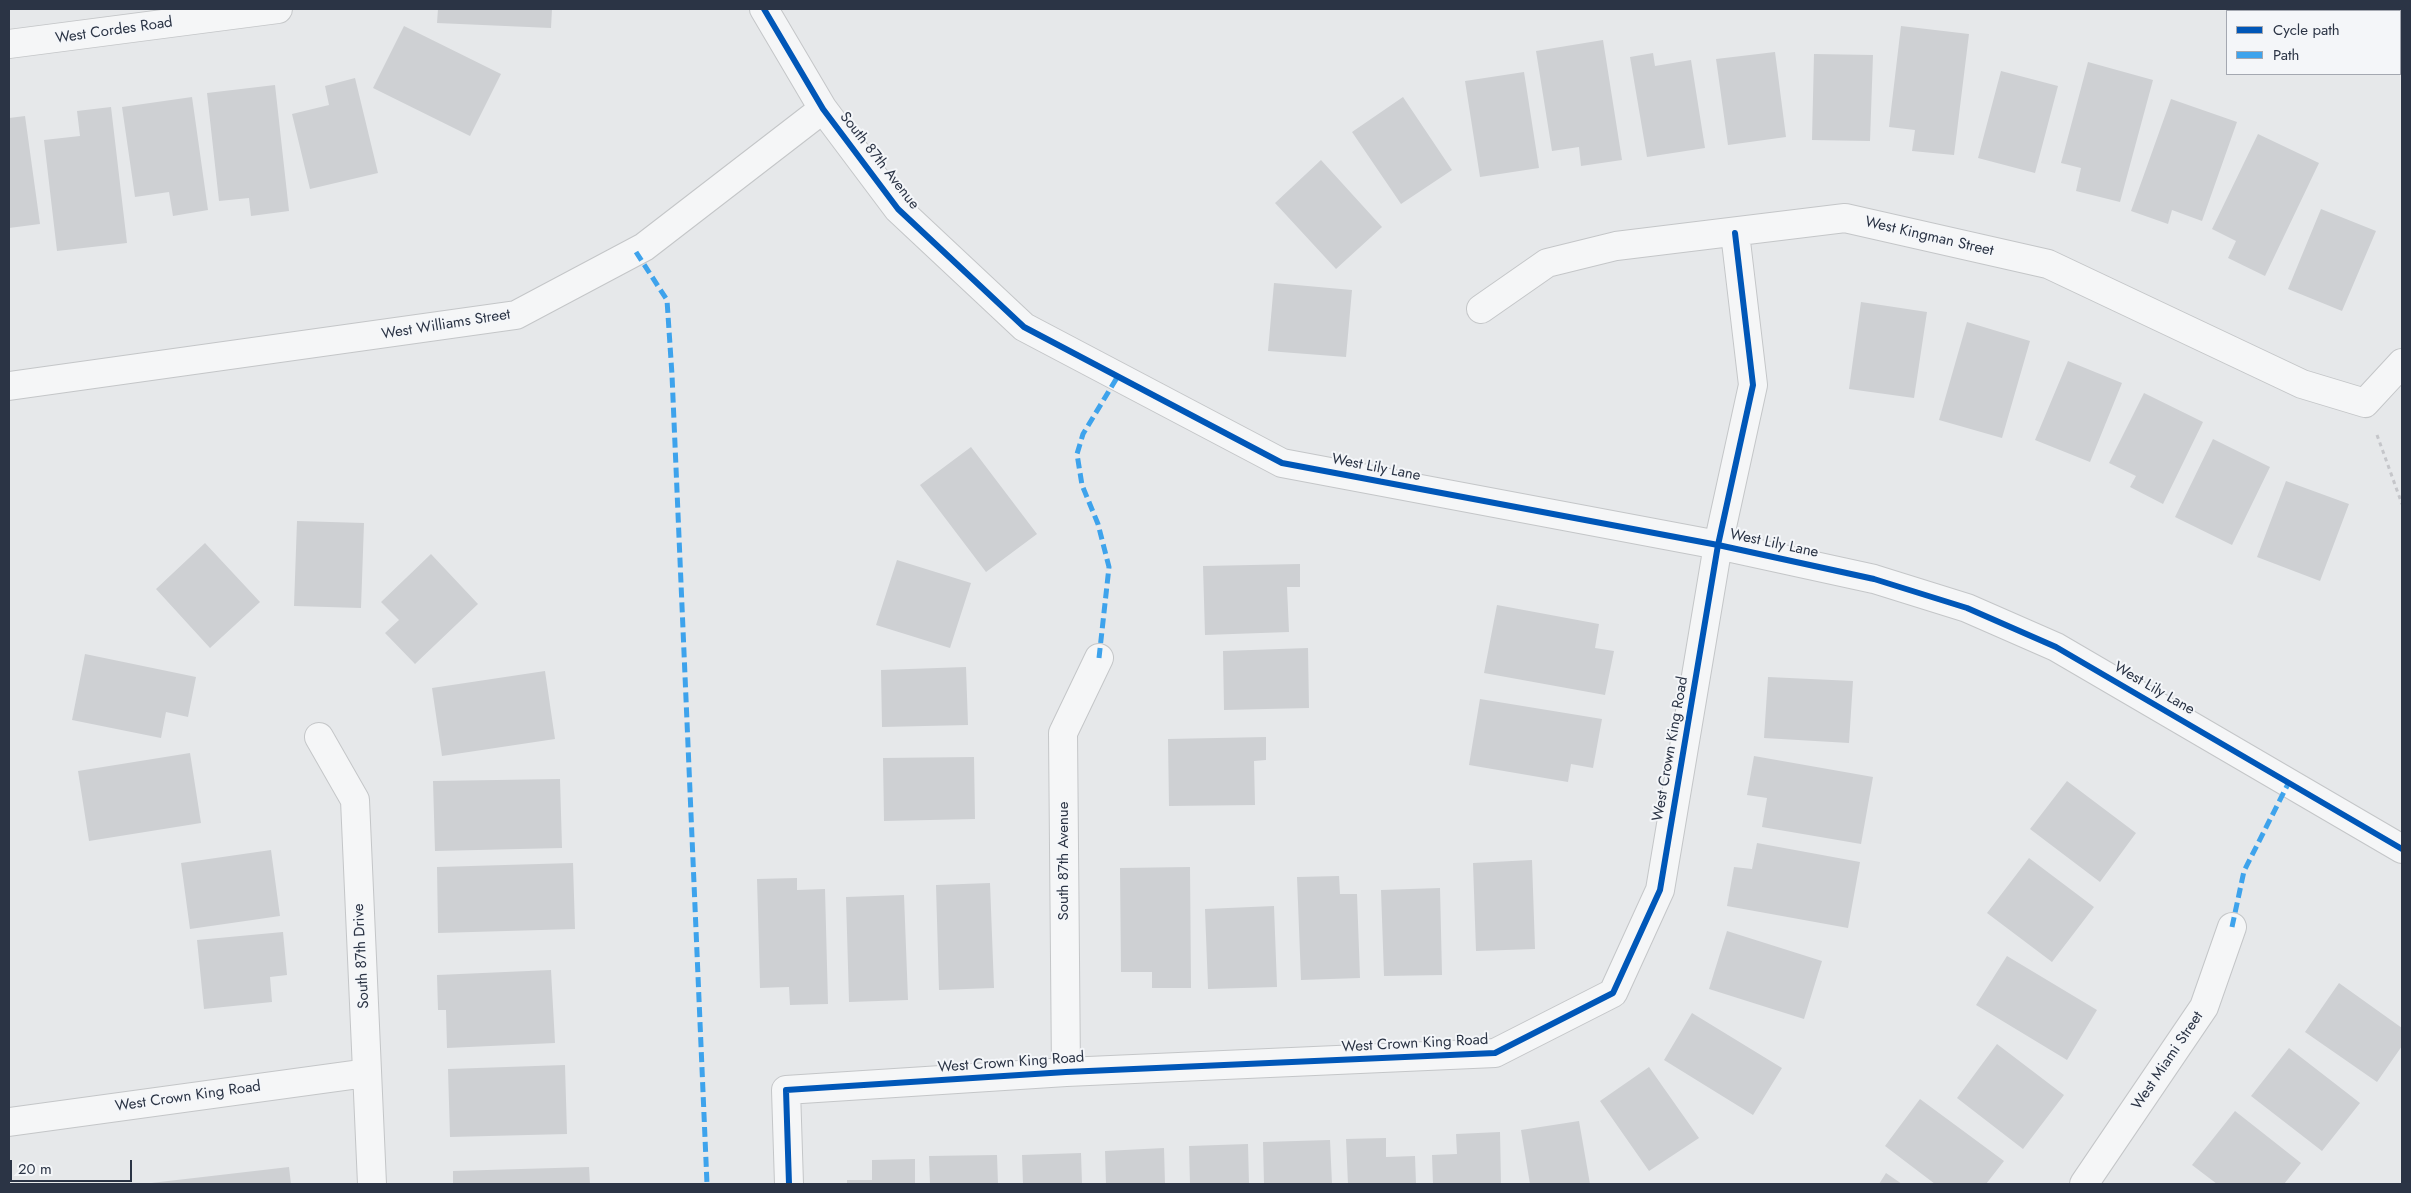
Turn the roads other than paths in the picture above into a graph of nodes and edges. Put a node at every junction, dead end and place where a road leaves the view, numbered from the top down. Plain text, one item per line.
1 (278, 9) edge
2 (764, 9) edge
3 (9, 44) edge
4 (823, 109) junction
5 (1735, 233) junction
6 (1481, 309) dead end
7 (1024, 327) joint
8 (2402, 363) edge
9 (9, 386) edge
10 (1718, 545) junction
11 (1099, 658) dead end
12 (319, 738) dead end
13 (2402, 849) edge
14 (2232, 927) dead end
15 (1066, 1072) junction
16 (367, 1073) junction
17 (9, 1122) edge
18 (372, 1184) edge
19 (789, 1184) edge
20 (2084, 1184) edge

1 - 3 street, West Cordes Road
2 - 4 street, South 87th Avenue
4 - 7 street, South 87th Avenue
4 - 9 street, West Williams Street
5 - 6 street, West Kingman Street
5 - 8 street, West Kingman Street
5 - 10 street, West Crown King Road
7 - 10 street, West Lily Lane
10 - 13 street, West Lily Lane
10 - 15 street, West Crown King Road
11 - 15 street, South 87th Avenue
12 - 16 street, South 87th Drive
14 - 20 street, West Miami Street
15 - 19 street, West Crown King Road
16 - 17 street, West Crown King Road
16 - 18 street, South 87th Drive

